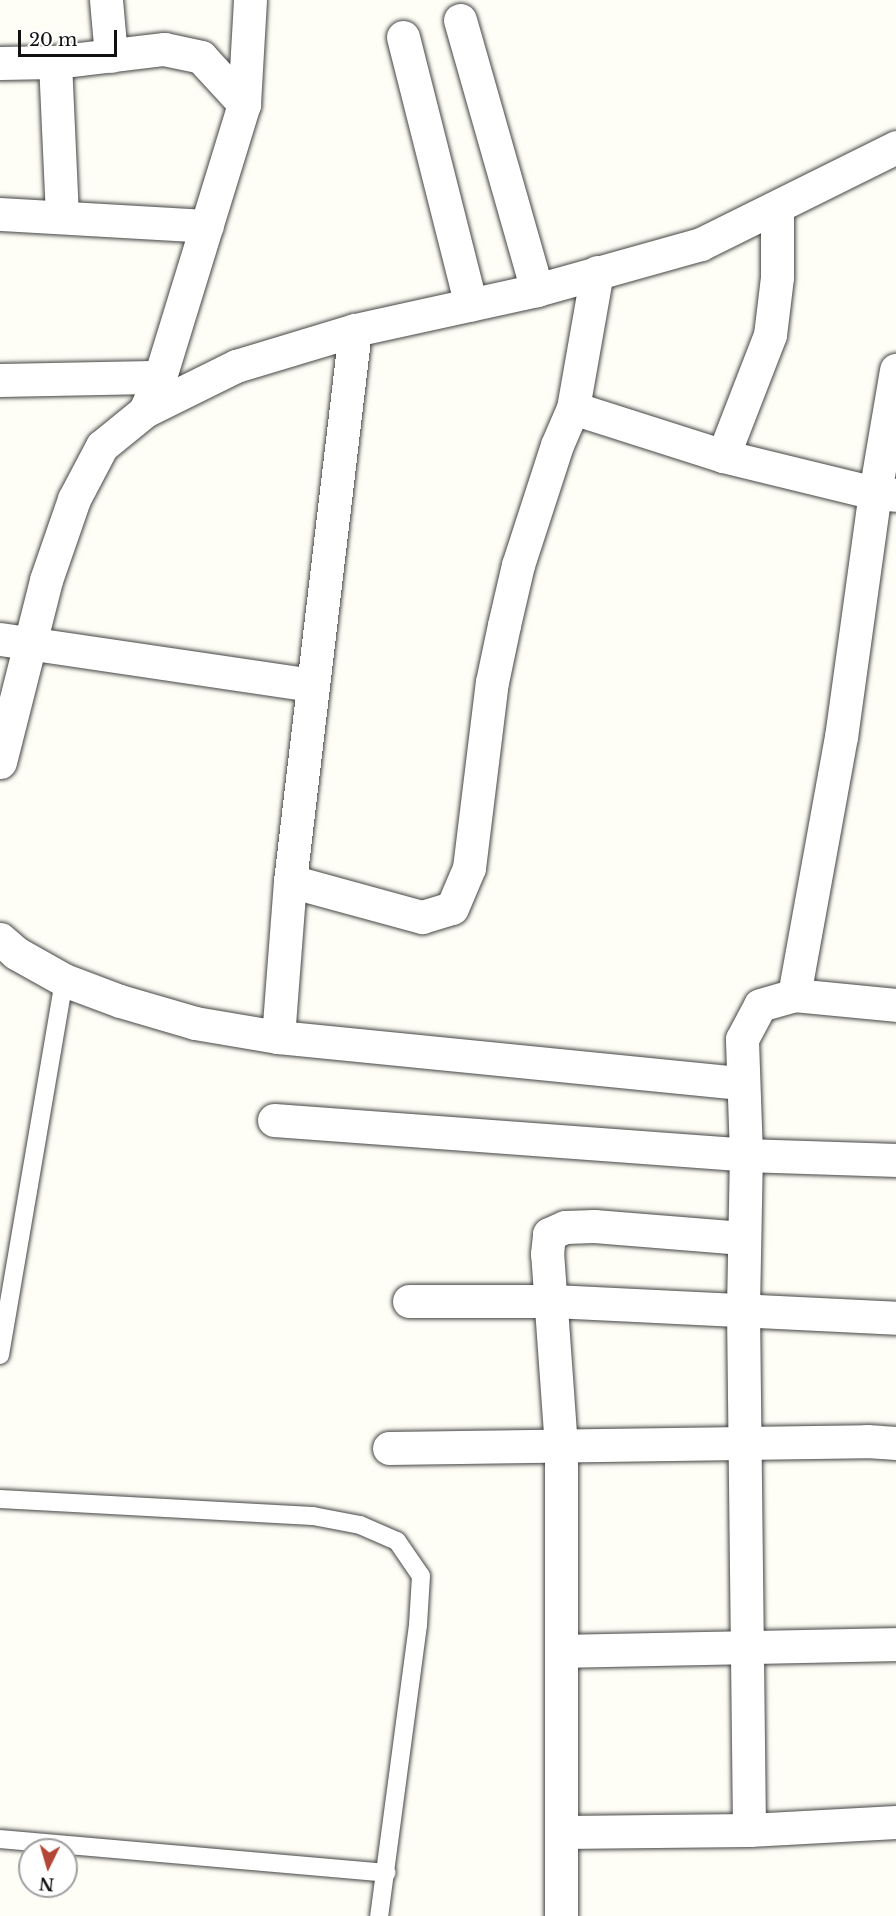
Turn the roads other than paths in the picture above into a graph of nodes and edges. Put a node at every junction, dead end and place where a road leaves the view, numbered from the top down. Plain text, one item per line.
1 (106, 0) edge
2 (250, 0) edge
3 (460, 20) dead end
4 (403, 37) dead end
5 (111, 56) junction
6 (55, 62) junction
7 (0, 63) edge
8 (244, 104) junction
9 (896, 147) edge
10 (777, 208) junction
11 (0, 214) edge
12 (62, 215) junction
13 (207, 226) junction
14 (597, 272) junction
15 (537, 290) junction
16 (471, 305) junction
17 (355, 330) junction
18 (896, 370) edge
19 (160, 377) junction
20 (0, 380) edge
21 (573, 408) junction
22 (145, 411) junction
23 (723, 456) junction
24 (886, 494) edge
25 (15, 641) edge
26 (312, 685) junction
27 (0, 762) edge
28 (290, 881) junction
29 (0, 939) edge
30 (64, 980) junction
31 (794, 995) junction
32 (896, 1005) edge
33 (278, 1037) junction
34 (741, 1083) junction
35 (274, 1120) dead end
36 (746, 1155) junction
37 (896, 1160) edge
38 (743, 1238) junction
39 (409, 1301) dead end
40 (553, 1301) junction
41 (743, 1308) junction
42 (896, 1318) edge
43 (0, 1355) edge
44 (744, 1443) junction
45 (896, 1443) edge
46 (561, 1447) junction
47 (389, 1448) dead end
48 (0, 1499) edge
49 (896, 1644) edge
50 (748, 1648) junction
51 (562, 1651) junction
52 (896, 1822) edge
53 (749, 1830) junction
54 (563, 1832) junction
55 (0, 1839) edge
56 (387, 1873) junction
57 (379, 1916) edge
58 (561, 1916) edge

1 - 5 street
2 - 8 street
3 - 15 street
4 - 16 street
5 - 6 street
5 - 8 street
6 - 7 street
6 - 12 street
8 - 13 street
9 - 10 street
10 - 14 street
10 - 23 street
11 - 12 street
12 - 13 street
13 - 19 street
14 - 15 street
14 - 21 street
15 - 16 street
16 - 17 street
17 - 22 street
17 - 26 street
18 - 24 street
19 - 20 street
19 - 22 street
21 - 23 street
21 - 28 street
22 - 25 street
23 - 24 street
24 - 31 street
25 - 26 street
25 - 27 street
26 - 28 street
28 - 33 street
29 - 30 street
30 - 33 street
30 - 43 lane
31 - 32 street
31 - 34 street
33 - 34 street
34 - 36 street
35 - 36 street
36 - 37 street
36 - 38 street
38 - 40 street
38 - 41 street
39 - 40 street
40 - 41 street
40 - 46 street
41 - 42 street
41 - 44 street
44 - 45 street
44 - 46 street
44 - 50 street
46 - 47 street
46 - 51 street
48 - 56 lane
49 - 50 street
50 - 51 street
50 - 53 street
51 - 54 street
52 - 53 street
53 - 54 street
54 - 58 street
55 - 56 lane
56 - 57 lane

